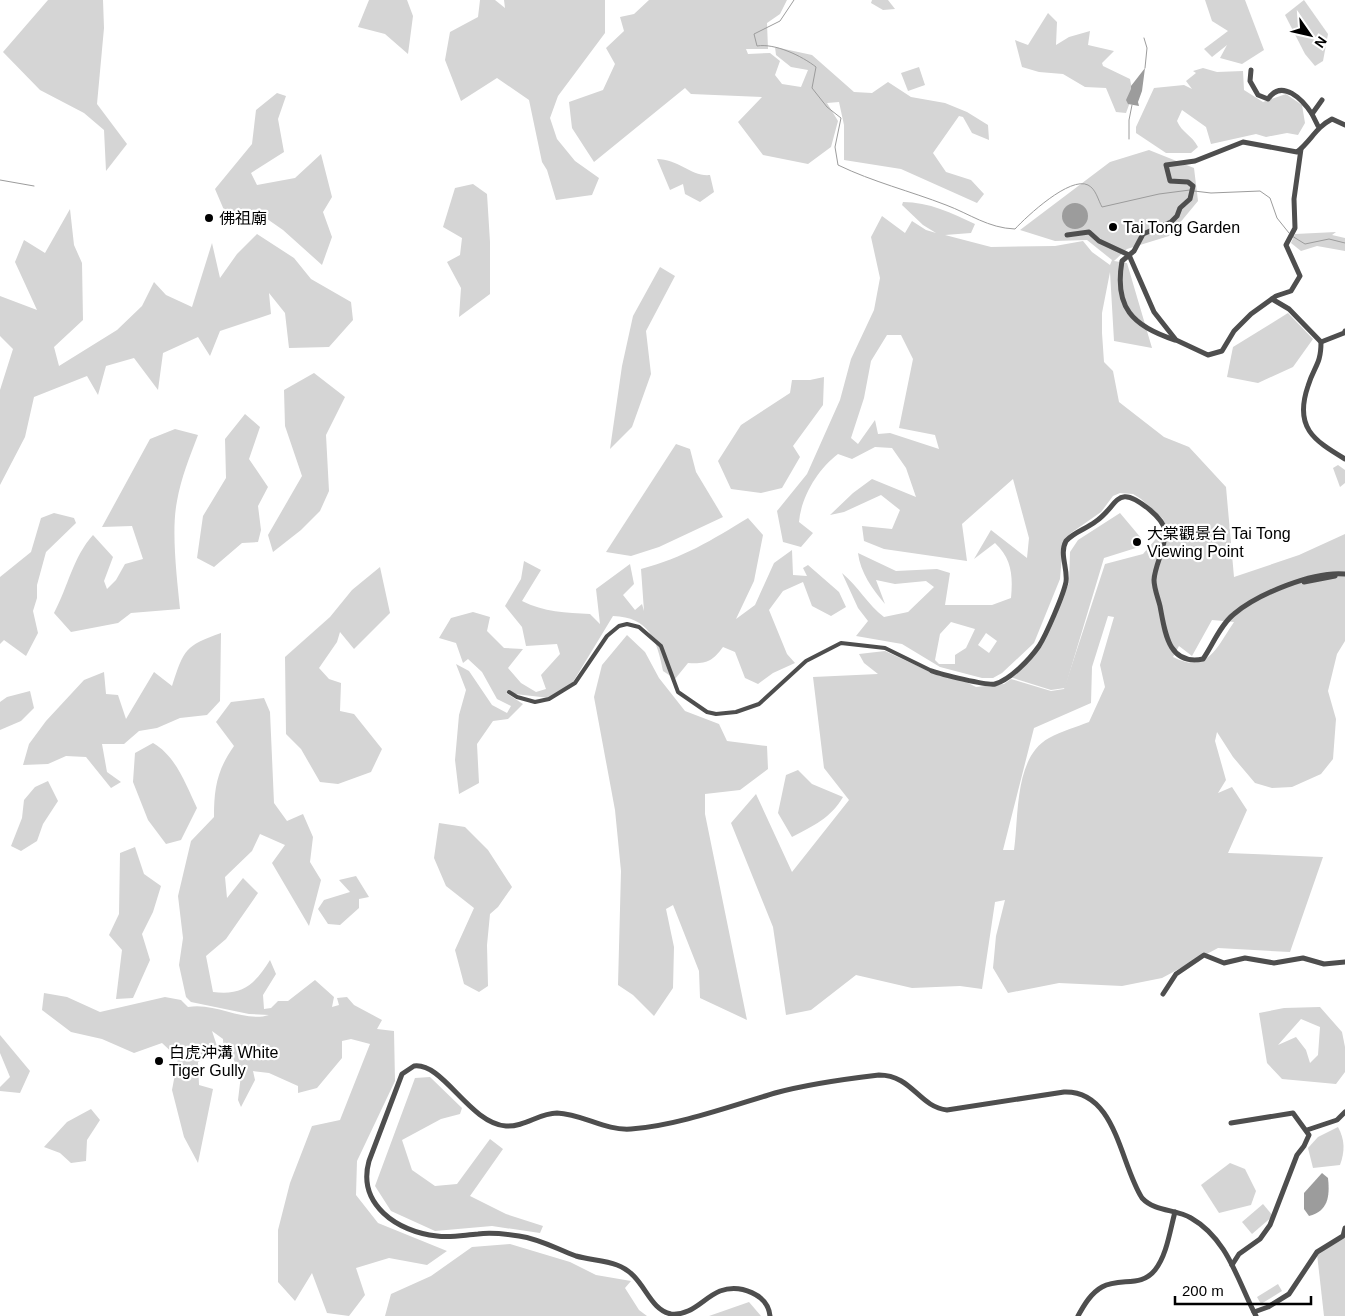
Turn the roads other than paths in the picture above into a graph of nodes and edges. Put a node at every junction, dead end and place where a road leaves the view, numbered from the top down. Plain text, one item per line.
1 (1252, 70) dead end
2 (1322, 100) dead end
3 (1312, 114) junction
4 (1318, 126) junction
5 (1345, 126) edge
6 (1301, 149) junction
7 (1067, 235) dead end
8 (1129, 255) junction
9 (1272, 299) junction
10 (1345, 331) edge
11 (1176, 340) junction
12 (1321, 342) junction
13 (1345, 459) edge
14 (1345, 574) edge
15 (932, 671) joint
16 (509, 692) dead end
17 (1345, 962) edge
18 (1163, 994) dead end
19 (1345, 1112) edge
20 (1232, 1123) dead end
21 (1307, 1130) junction
22 (1175, 1212) junction
23 (1345, 1228) edge
24 (1232, 1266) junction
25 (1255, 1314) edge
26 (770, 1316) edge
27 (1078, 1316) edge

1 - 3 street
2 - 3 street
3 - 4 street
4 - 5 street
4 - 6 street
6 - 8 street
6 - 9 street
7 - 8 street
8 - 11 street
8 - 11 street
9 - 11 street
9 - 12 street
10 - 12 street
12 - 13 street
14 - 15 street
15 - 16 street
17 - 18 street
19 - 21 street
20 - 21 street
21 - 24 street
22 - 24 street
22 - 26 street
22 - 27 street
23 - 25 street
24 - 25 street

